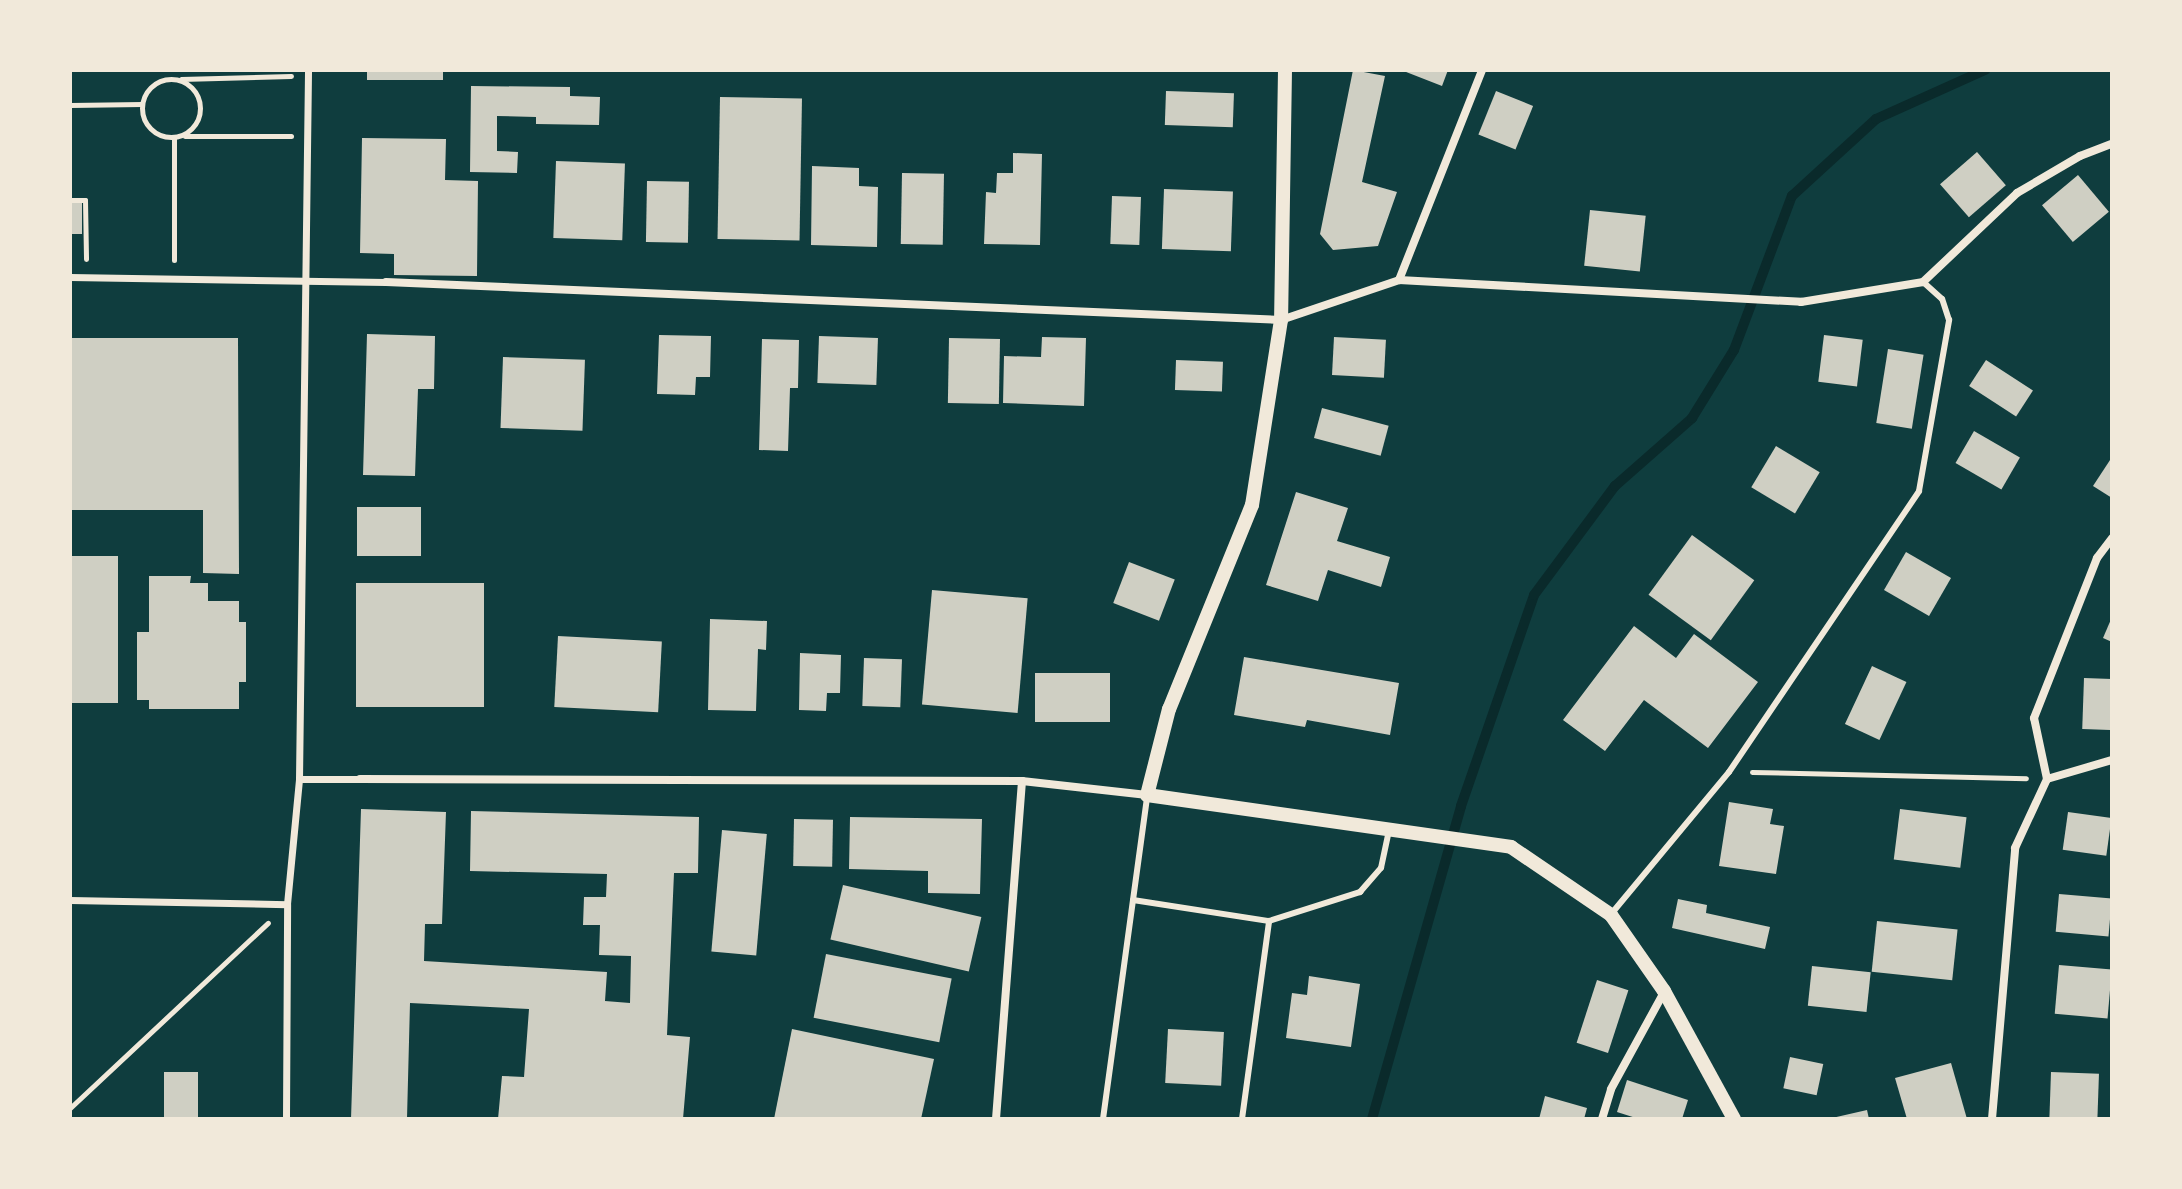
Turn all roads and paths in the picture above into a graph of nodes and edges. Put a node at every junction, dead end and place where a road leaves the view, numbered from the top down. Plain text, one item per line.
1 (171, 70) edge
2 (1285, 70) edge
3 (1482, 70) edge
4 (308, 73) edge
5 (174, 78) junction
6 (142, 104) junction
7 (70, 105) edge
8 (177, 136) junction
9 (307, 136) junction
10 (2112, 144) edge
11 (70, 200) edge
12 (70, 277) edge
13 (86, 277) junction
14 (174, 277) junction
15 (305, 278) junction
16 (1399, 280) junction
17 (386, 282) joint
18 (1923, 282) junction
19 (1281, 320) junction
20 (2112, 538) edge
21 (2112, 760) edge
22 (1729, 772) junction
23 (299, 779) junction
24 (360, 779) joint
25 (2047, 779) junction
26 (1022, 781) junction
27 (1147, 795) junction
28 (1389, 828) junction
29 (70, 900) edge
30 (1133, 900) junction
31 (287, 904) junction
32 (1611, 915) junction
33 (1269, 921) junction
34 (1664, 991) junction
35 (70, 1108) edge
36 (286, 1119) edge
37 (996, 1119) edge
38 (1103, 1119) edge
39 (1242, 1119) edge
40 (1602, 1119) edge
41 (1734, 1119) edge
42 (1992, 1119) edge

1 - 5 path
2 - 19 street
3 - 16 street
4 - 5 path
4 - 9 street
5 - 6 path
5 - 8 path
6 - 7 path
6 - 8 path
8 - 9 path
8 - 14 path
9 - 15 street
10 - 18 street
11 - 13 path
12 - 13 street
13 - 14 street
14 - 15 street
15 - 17 street
15 - 23 street
16 - 18 street
16 - 19 street
17 - 19 street
18 - 22 lane
19 - 27 street
20 - 25 street
21 - 25 street
22 - 25 path
22 - 32 lane
23 - 24 street
23 - 31 street
24 - 26 street
25 - 42 street
26 - 27 street
26 - 37 street
27 - 28 street
27 - 30 lane
28 - 32 street
28 - 33 lane
29 - 31 street
30 - 33 lane
30 - 38 lane
31 - 35 path
31 - 36 street
32 - 34 street
33 - 39 lane
34 - 40 street
34 - 41 street

